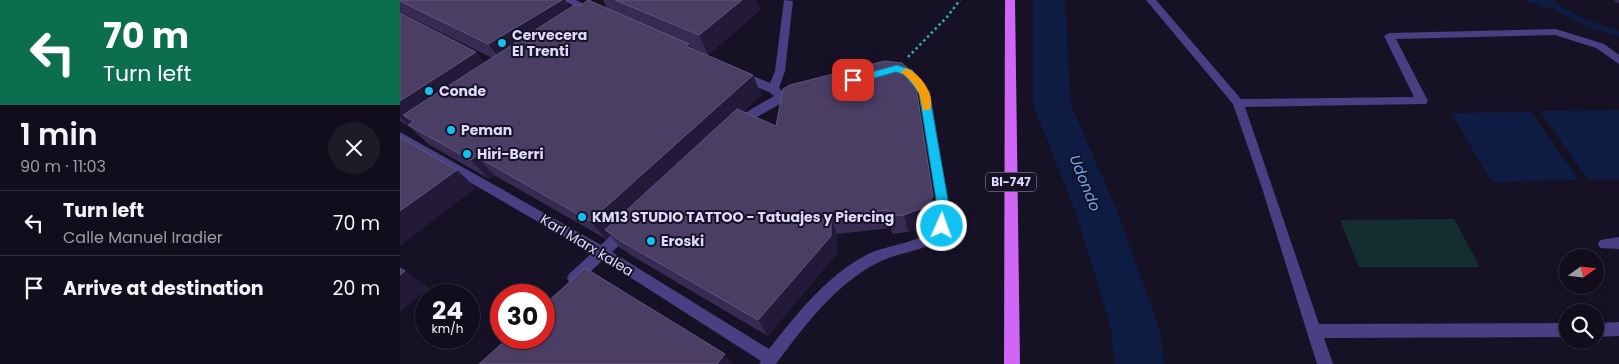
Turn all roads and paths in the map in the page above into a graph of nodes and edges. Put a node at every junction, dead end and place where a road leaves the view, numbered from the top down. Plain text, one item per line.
1 (567, 0) edge
2 (960, 0) edge
3 (1010, 0) edge
4 (1151, 0) edge
5 (788, 1) edge
6 (582, 20) edge
7 (1619, 60) edge
8 (730, 70) edge
9 (892, 70) joint
10 (777, 93) junction
11 (807, 94) edge
12 (1238, 103) junction
13 (733, 131) edge
14 (404, 137) edge
15 (640, 218) edge
16 (602, 253) junction
17 (564, 288) edge
18 (1619, 329) edge
19 (1559, 330) edge
20 (1604, 330) edge
21 (1314, 332) junction
22 (769, 362) edge
23 (1012, 364) edge
24 (1325, 364) edge

1 - 6 street
2 - 9 path
3 - 23 main road, BI-747
4 - 12 street
5 - 10 street
7 - 12 street
8 - 10 street
9 - 22 street
10 - 11 street
10 - 13 street
12 - 21 street
14 - 16 street, Karl Marx kalea
15 - 16 street
16 - 17 street
16 - 22 street, Karl Marx kalea
18 - 20 street
19 - 21 street
21 - 24 street

